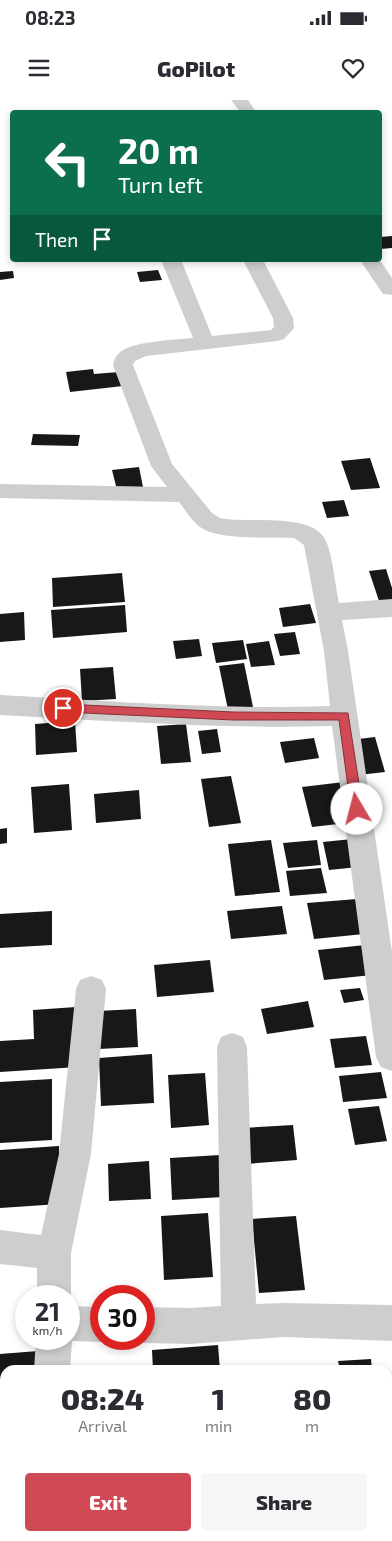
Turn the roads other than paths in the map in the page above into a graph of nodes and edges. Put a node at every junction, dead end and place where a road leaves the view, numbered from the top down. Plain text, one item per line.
1 (172, 262) edge
2 (254, 262) edge
3 (371, 262) edge
4 (390, 290) dead end
5 (205, 344) junction
6 (0, 491) edge
7 (185, 495) junction
8 (392, 608) edge
9 (329, 612) junction
10 (0, 705) edge
11 (344, 716) junction
12 (383, 921) edge
13 (91, 988) dead end
14 (232, 1047) dead end
15 (392, 1057) edge
16 (0, 1247) edge
17 (54, 1253) junction
18 (54, 1285) edge
19 (239, 1323) junction
20 (392, 1323) edge
21 (155, 1325) edge
22 (53, 1350) edge
23 (52, 1365) edge

1 - 5 street
2 - 5 street
3 - 4 street
5 - 7 street
6 - 7 street
7 - 9 street
8 - 9 street
9 - 11 street
10 - 11 street
11 - 12 street
12 - 15 street
13 - 17 street
14 - 19 street
16 - 17 street
17 - 18 street
19 - 20 street
19 - 21 street
22 - 23 street

